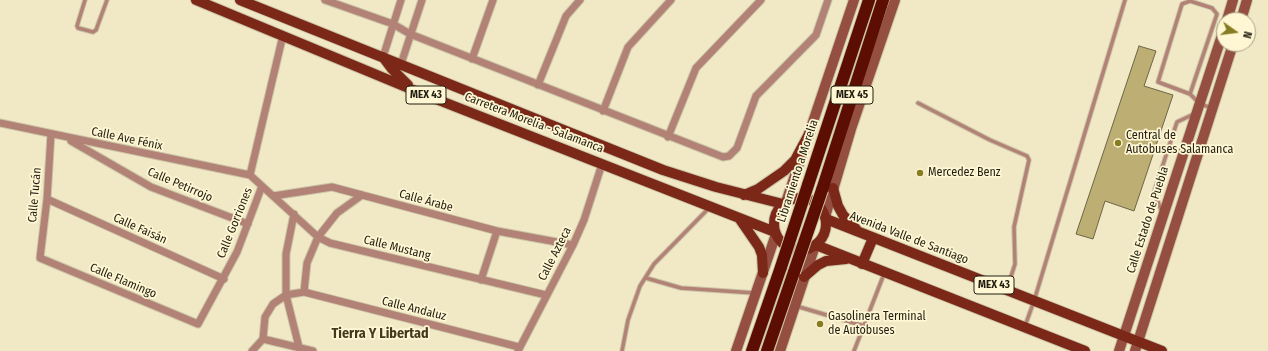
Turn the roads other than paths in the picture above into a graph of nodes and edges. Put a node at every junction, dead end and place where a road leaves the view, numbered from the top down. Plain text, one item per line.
1 (85, 0) edge
2 (107, 0) edge
3 (240, 0) edge
4 (328, 0) edge
5 (401, 0) edge
6 (422, 0) edge
7 (493, 0) edge
8 (580, 0) edge
9 (671, 0) edge
10 (761, 0) edge
11 (828, 0) edge
12 (854, 0) edge
13 (869, 0) edge
14 (883, 0) edge
15 (895, 0) edge
16 (1125, 0) edge
17 (1233, 0) edge
18 (1247, 0) edge
19 (200, 1) edge
20 (1229, 12) edge
21 (1243, 12) edge
22 (393, 24) junction
23 (410, 34) junction
24 (283, 35) junction
25 (1216, 52) edge
26 (1230, 52) edge
27 (383, 57) junction
28 (472, 59) junction
29 (401, 64) junction
30 (538, 85) junction
31 (418, 92) junction
32 (1190, 94) junction
33 (918, 103) dead end
34 (1198, 108) junction
35 (1213, 108) junction
36 (603, 111) junction
37 (0, 123) edge
38 (810, 132) junction
39 (51, 134) junction
40 (65, 137) junction
41 (668, 137) junction
42 (602, 164) junction
43 (250, 175) junction
44 (262, 186) junction
45 (828, 189) junction
46 (362, 195) junction
47 (744, 195) junction
48 (273, 196) junction
49 (47, 199) junction
50 (785, 203) junction
51 (711, 206) junction
52 (294, 214) junction
53 (1164, 215) junction
54 (738, 217) junction
55 (825, 218) junction
56 (248, 224) junction
57 (497, 232) junction
58 (776, 233) junction
59 (869, 236) junction
60 (318, 237) junction
61 (573, 245) junction
62 (816, 245) junction
63 (40, 258) joint
64 (858, 262) junction
65 (885, 272) junction
66 (763, 273) junction
67 (800, 275) junction
68 (646, 278) junction
69 (224, 279) junction
70 (481, 280) junction
71 (1006, 290) junction
72 (304, 292) junction
73 (756, 293) junction
74 (286, 295) junction
75 (546, 295) junction
76 (1034, 301) junction
77 (795, 306) junction
78 (198, 324) joint
79 (864, 326) junction
80 (1024, 327) junction
81 (1124, 336) junction
82 (263, 338) junction
83 (1136, 346) edge
84 (1069, 348) edge
85 (299, 349) edge
86 (518, 349) edge
87 (252, 351) edge
88 (313, 351) edge
89 (622, 351) edge
90 (736, 351) edge
91 (752, 351) edge
92 (767, 351) edge
93 (780, 351) edge
94 (854, 351) edge
95 (1085, 351) edge
96 (1119, 351) edge
97 (1162, 351) edge

1 - 2 lane
3 - 27 main road, Carretera Morelia - Salamanca / MEX 43
4 - 22 street
5 - 22 street
6 - 23 street
7 - 28 street
8 - 30 street
9 - 36 street
10 - 41 street
11 - 41 street
12 - 38 street
13 - 91 highway, Libramiento a Morelia / MEX 45, bridge
14 - 45 highway, MEX 45
15 - 45 street
16 - 76 lane
17 - 20 street
18 - 21 street
19 - 24 main road, Carretera Morelia - Salamanca / MEX 43
22 - 23 street
22 - 27 street
23 - 28 street
23 - 29 street
24 - 31 main road, Carretera Morelia - Salamanca / MEX 43
24 - 43 street, Calle Gorriones
25 - 34 street, Calle Estado de Puebla
26 - 35 street
27 - 29 main road, Carretera Morelia - Salamanca / MEX 43
27 - 31 main road
28 - 30 street
29 - 47 main road, Carretera Morelia - Salamanca / MEX 43
30 - 36 street
31 - 42 main road, Carretera Morelia - Salamanca / MEX 43
32 - 32 lane
32 - 34 lane
33 - 71 lane
34 - 35 lane
34 - 53 street, Calle Estado de Puebla
34 - 53 lane
35 - 83 street
36 - 41 street
37 - 39 street, Calle Ave Fénix
38 - 47 main road
38 - 50 street
39 - 40 street, Calle Ave Fénix
39 - 49 street, Calle Tucán
40 - 43 street, Calle Ave Fénix
40 - 56 street, Calle Petirrojo
42 - 51 main road, Carretera Morelia - Salamanca / MEX 43
42 - 61 street, Calle Azteca
43 - 44 street, Calle Gorriones
44 - 48 street, Calle Mustang
44 - 56 street, Calle Gorriones
45 - 55 street
45 - 59 main road
45 - 67 highway, MEX 45, bridge
46 - 48 street, Calle Árabe
46 - 57 street, Calle Árabe
46 - 60 street
47 - 50 main road, Carretera Morelia - Salamanca / MEX 43
48 - 52 street, Calle Mustang
49 - 63 street, Calle Tucán
49 - 69 street, Calle Faisán
50 - 55 main road, MEX 43
50 - 58 main road
51 - 54 main road, Carretera Morelia - Salamanca / MEX 43
51 - 68 lane
52 - 60 street, Calle Mustang
52 - 74 street
53 - 81 street, Calle Estado de Puebla
54 - 58 main road, Carretera Morelia - Salamanca / MEX 43
54 - 66 main road
55 - 59 main road, Avenida Valle de Santiago / MEX 43
55 - 62 main road
56 - 69 street, Calle Gorriones
57 - 61 street, Calle Árabe
57 - 70 street
58 - 62 main road, MEX 43
58 - 66 street
59 - 64 main road
59 - 71 main road, Avenida Valle de Santiago / MEX 43
60 - 70 street, Calle Mustang
60 - 72 street
61 - 75 street, Calle Azteca
62 - 64 main road, MEX 43
62 - 67 street
63 - 78 street, Calle Flamingo
64 - 65 main road, MEX 43
64 - 67 main road
65 - 79 lane
65 - 80 main road, MEX 43
66 - 73 street
67 - 77 street
67 - 92 highway, MEX 45
68 - 73 lane
68 - 89 lane
69 - 78 street, Calle Gorriones
70 - 75 street, Calle Mustang
71 - 76 main road, Avenida Valle de Santiago / MEX 43
72 - 74 street
72 - 86 street, Calle Andaluz
73 - 90 street
74 - 82 street
74 - 85 street
75 - 86 street, Calle Azteca
76 - 80 lane
76 - 81 main road, Avenida Valle de Santiago / MEX 43
77 - 79 lane
77 - 93 street
79 - 94 lane
80 - 84 main road, MEX 43
81 - 83 main road, Avenida Valle de Santiago / MEX 43
81 - 96 street, Calle Estado de Puebla
82 - 85 street
82 - 87 street
83 - 97 main road, Avenida Valle de Santiago / MEX 43
84 - 95 main road, MEX 43
85 - 88 street

